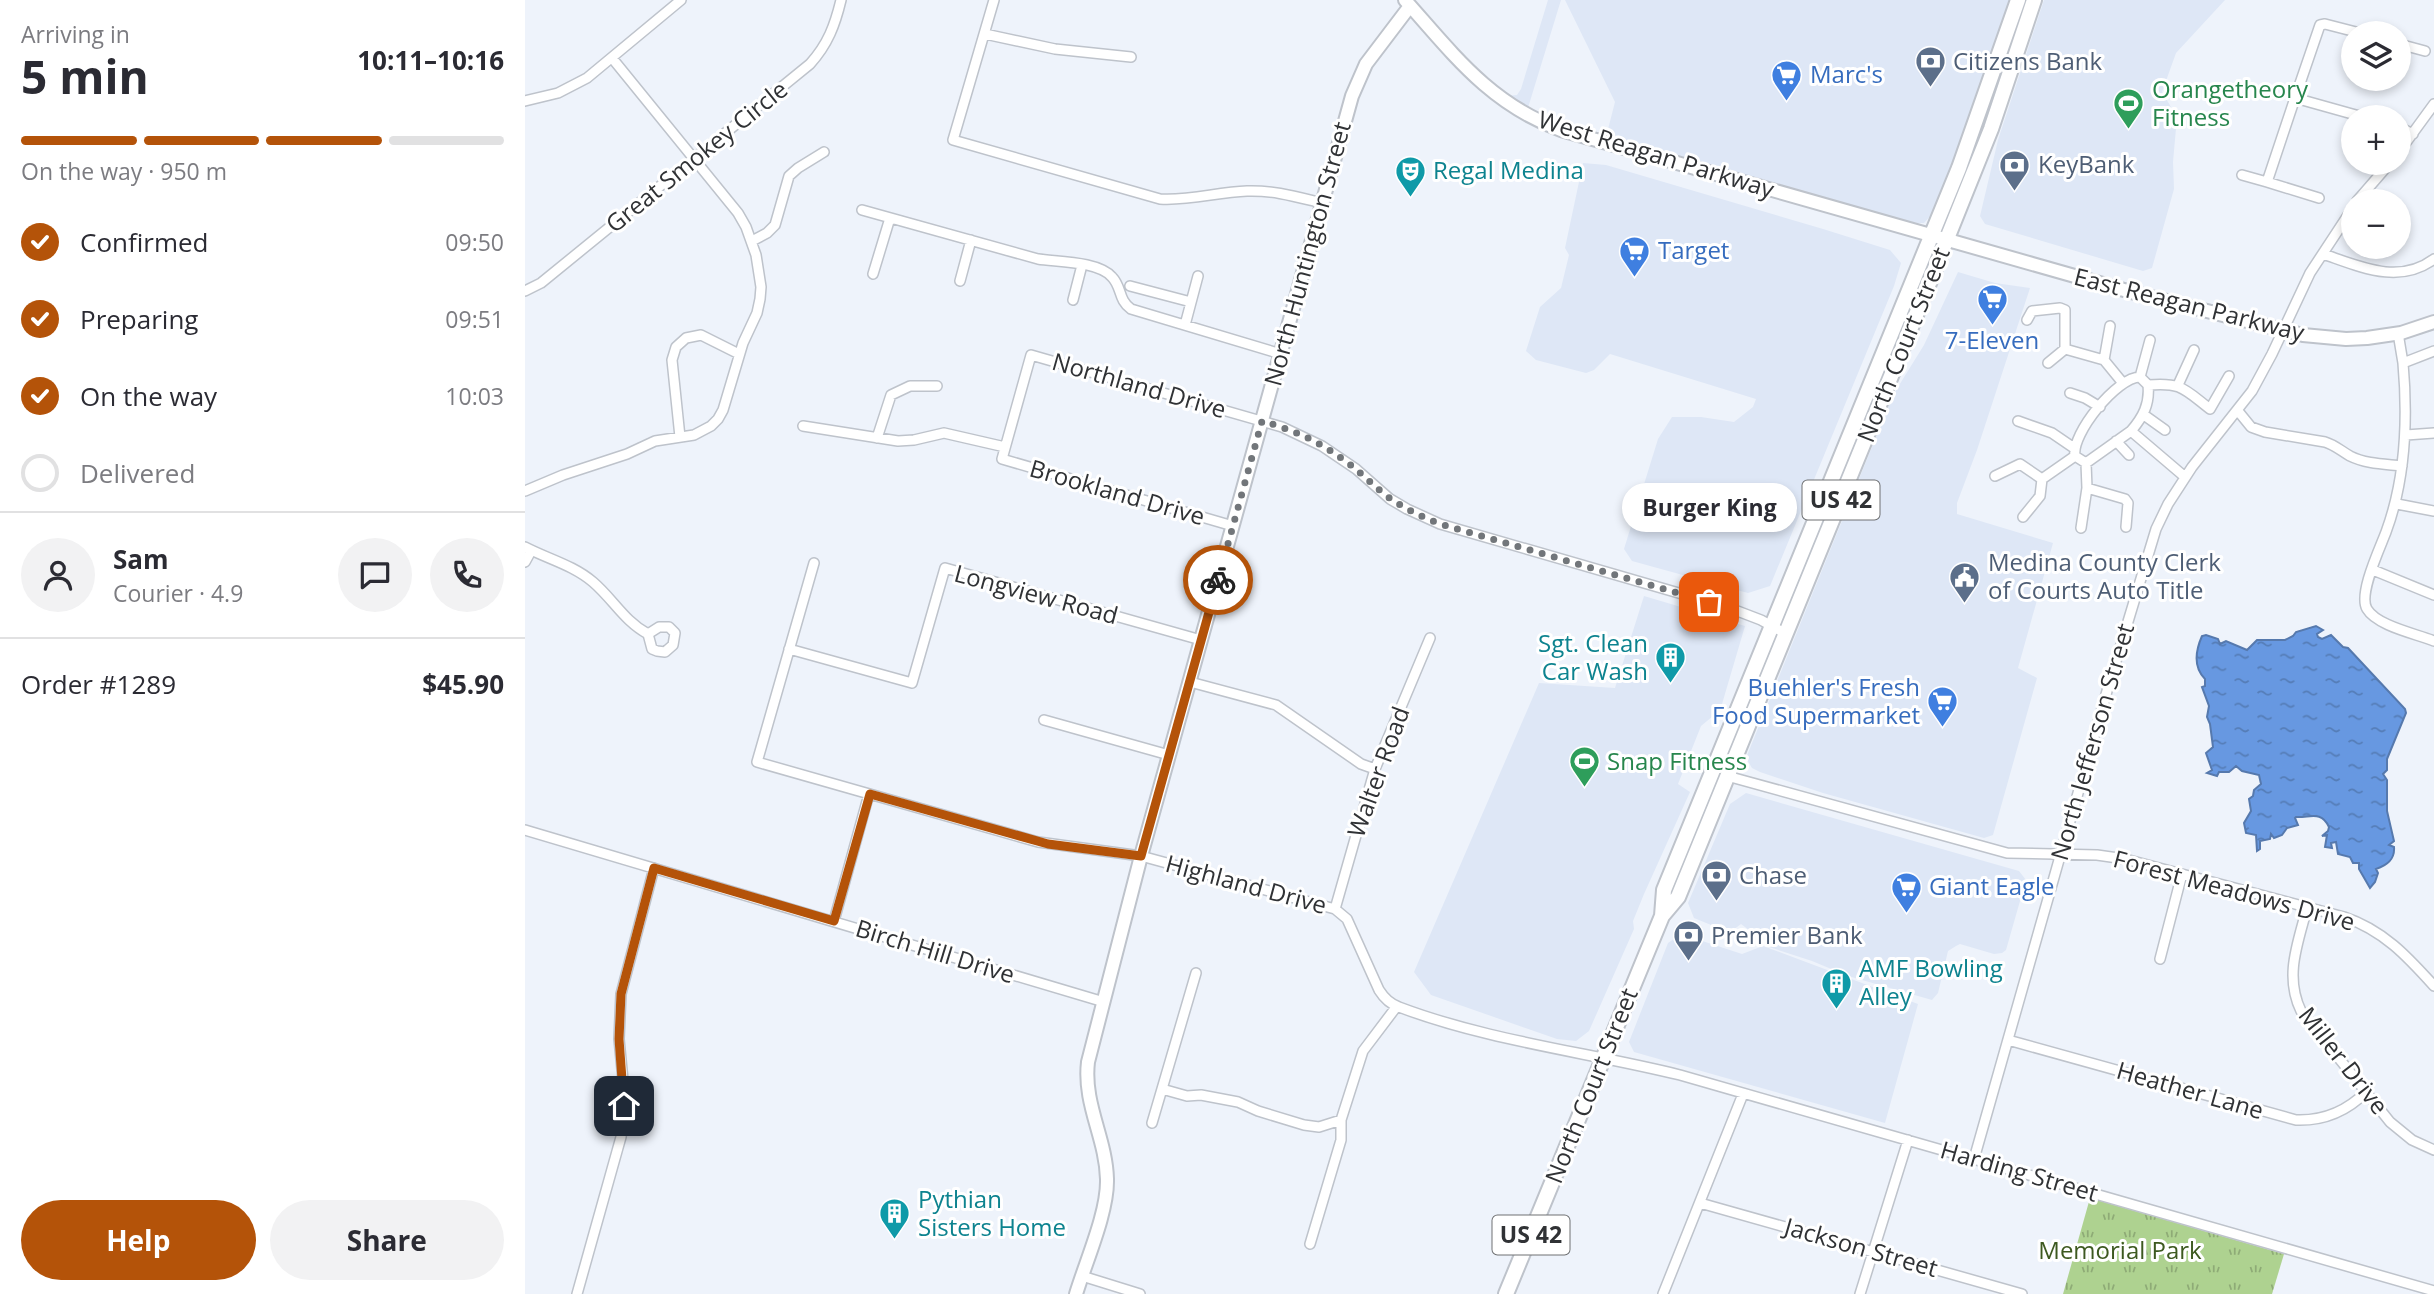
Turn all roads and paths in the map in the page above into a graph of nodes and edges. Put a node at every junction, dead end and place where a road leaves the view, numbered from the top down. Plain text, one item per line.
1 (681, 0) edge
2 (841, 0) edge
3 (995, 0) edge
4 (2018, 0) edge
5 (2034, 0) edge
6 (1410, 2) edge
7 (2341, 28) edge
8 (985, 34) junction
9 (2411, 47) edge
10 (2425, 51) dead end
11 (1131, 57) dead end
12 (612, 58) junction
13 (2295, 99) junction
14 (525, 101) edge
15 (2434, 104) edge
16 (2341, 111) edge
17 (2413, 134) joint
18 (2411, 137) edge
19 (824, 152) dead end
20 (694, 159) junction
21 (2242, 175) dead end
22 (2380, 175) edge
23 (2267, 182) junction
24 (2367, 189) edge
25 (2319, 198) dead end
26 (1322, 203) junction
27 (862, 209) dead end
28 (890, 218) junction
29 (2341, 226) edge
30 (1931, 236) junction
31 (971, 240) junction
32 (1946, 240) junction
33 (752, 241) junction
34 (2323, 254) junction
35 (2434, 259) edge
36 (1082, 265) junction
37 (873, 274) dead end
38 (1198, 276) dead end
39 (960, 281) dead end
40 (1130, 286) dead end
41 (525, 291) edge
42 (1073, 300) dead end
43 (1191, 302) junction
44 (2027, 320) dead end
45 (2434, 322) edge
46 (1185, 325) junction
47 (2110, 326) dead end
48 (2282, 331) junction
49 (2398, 333) junction
50 (2150, 341) dead end
51 (2065, 349) junction
52 (2195, 350) dead end
53 (2434, 351) edge
54 (739, 354) junction
55 (1281, 354) junction
56 (2103, 360) junction
57 (2048, 363) dead end
58 (2403, 363) junction
59 (2229, 376) dead end
60 (2140, 377) junction
61 (2122, 382) junction
62 (2148, 385) junction
63 (2178, 385) junction
64 (937, 386) dead end
65 (2070, 393) dead end
66 (2100, 407) junction
67 (2238, 411) junction
68 (2144, 415) junction
69 (1262, 421) junction
70 (2018, 421) dead end
71 (803, 426) dead end
72 (2165, 430) dead end
73 (2131, 431) junction
74 (2434, 433) edge
75 (2406, 435) junction
76 (680, 437) junction
77 (877, 438) junction
78 (2116, 441) junction
79 (1005, 447) junction
80 (2074, 452) junction
81 (2129, 456) dead end
82 (2085, 463) junction
83 (2402, 466) junction
84 (1995, 476) dead end
85 (2185, 477) junction
86 (2042, 479) junction
87 (2087, 488) junction
88 (525, 491) edge
89 (2397, 504) junction
90 (2434, 511) edge
91 (2023, 517) dead end
92 (1233, 526) junction
93 (2126, 527) dead end
94 (2081, 528) dead end
95 (528, 549) edge
96 (525, 562) edge
97 (814, 563) dead end
98 (2372, 570) junction
99 (2434, 595) edge
100 (1771, 625) junction
101 (648, 634) dead end
102 (1786, 634) junction
103 (1430, 638) dead end
104 (1201, 640) junction
105 (2434, 641) edge
106 (789, 649) junction
107 (1190, 682) junction
108 (1044, 720) dead end
109 (1169, 755) junction
110 (1375, 769) junction
111 (1727, 776) junction
112 (870, 794) junction
113 (525, 830) edge
114 (2061, 855) junction
115 (1141, 856) junction
116 (654, 868) junction
117 (2182, 874) junction
118 (2307, 908) junction
119 (1335, 909) junction
120 (1662, 916) junction
121 (834, 921) junction
122 (2159, 959) dead end
123 (1196, 973) dead end
124 (2434, 986) edge
125 (1104, 1002) junction
126 (1397, 1006) junction
127 (2008, 1040) junction
128 (1604, 1057) junction
129 (1162, 1088) junction
130 (2366, 1092) junction
131 (1744, 1094) junction
132 (1341, 1120) junction
133 (1152, 1123) dead end
134 (1908, 1140) junction
135 (2434, 1150) edge
136 (1974, 1159) junction
137 (1700, 1203) junction
138 (1310, 1244) dead end
139 (1874, 1252) junction
140 (1081, 1276) junction
141 (2434, 1291) edge
142 (577, 1294) edge
143 (1076, 1294) edge
144 (1140, 1294) edge
145 (1506, 1294) edge
146 (1663, 1294) edge
147 (1860, 1294) edge
148 (2022, 1294) edge

1 - 12 street
2 - 20 street, Great Smokey Circle
3 - 8 street
4 - 30 main road, North Court Street / US 42
5 - 32 main road, North Court Street / US 42
6 - 26 street, North Huntington Street
6 - 30 street, West Reagan Parkway
7 - 13 street
8 - 11 street
8 - 26 street
9 - 10 street
12 - 14 street
12 - 20 street
13 - 16 street
13 - 23 street
15 - 17 street
17 - 18 street
19 - 33 street
20 - 33 street
20 - 41 street, Great Smokey Circle
21 - 23 street
22 - 24 street
23 - 25 street
26 - 55 street, North Huntington Street
27 - 28 street
28 - 31 street
28 - 37 street
29 - 34 street, North Jefferson Street
30 - 32 street, West Reagan Parkway
30 - 100 main road, North Court Street / US 42
31 - 36 street
31 - 39 street
32 - 48 street, East Reagan Parkway
32 - 102 main road, North Court Street / US 42
33 - 54 street
34 - 35 street
34 - 48 street, North Jefferson Street
36 - 42 street
36 - 46 street
38 - 43 street
40 - 43 street
43 - 46 street
44 - 51 street
45 - 49 street, East Reagan Parkway
46 - 55 street
47 - 56 street
48 - 49 street, East Reagan Parkway
48 - 67 street, North Jefferson Street
49 - 58 street
50 - 60 street
51 - 56 street
51 - 57 street
52 - 63 street
53 - 58 street
54 - 76 street
54 - 76 street
55 - 69 street, North Huntington Street
56 - 61 street
58 - 75 street
59 - 63 street
60 - 61 street
60 - 62 street
61 - 66 street
62 - 63 street
62 - 68 street
64 - 77 street
65 - 66 street
66 - 80 street
67 - 83 street
67 - 85 street, North Jefferson Street
68 - 72 street
68 - 73 street
69 - 79 street, Northland Drive
69 - 92 street, North Huntington Street
69 - 100 street, Northland Drive
70 - 80 street
71 - 77 street
73 - 78 street
73 - 85 street
74 - 75 street
75 - 83 street
76 - 88 street
77 - 79 street
78 - 81 street
78 - 82 street
79 - 92 street, Brookland Drive
80 - 82 street
80 - 86 street
82 - 87 street
83 - 89 street
84 - 86 street
85 - 114 street, North Jefferson Street
86 - 91 street
87 - 93 street
87 - 94 street
89 - 90 street
89 - 98 street
92 - 104 street, North Huntington Street
95 - 96 street
95 - 101 street
97 - 106 street
98 - 99 street
98 - 105 street
100 - 102 street, Northland Drive
100 - 120 main road, North Court Street / US 42
102 - 111 main road, North Court Street / US 42
103 - 110 street, Walter Road
104 - 106 street, Longview Road
104 - 107 street, North Huntington Street
106 - 112 street, Highland Drive
107 - 109 street, North Huntington Street
107 - 110 street
108 - 109 street
109 - 115 street, North Huntington Street
110 - 119 street, Walter Road
111 - 114 street, Forest Meadows Drive
111 - 120 main road, North Court Street / US 42
112 - 115 street, Highland Drive
112 - 121 street
113 - 116 street, Birch Hill Drive
114 - 117 street, Forest Meadows Drive
114 - 127 street, North Jefferson Street
115 - 119 street, Highland Drive
115 - 125 street, North Huntington Street
116 - 121 street, Birch Hill Drive
116 - 142 street
117 - 118 street, Forest Meadows Drive
117 - 122 street
118 - 124 street, Forest Meadows Drive
118 - 130 street, Miller Drive
119 - 126 street, Highland Drive
120 - 128 main road, North Court Street / US 42
121 - 125 street, Birch Hill Drive
123 - 129 street
125 - 140 street, North Huntington Street
126 - 128 street, Harding Street
126 - 132 street
127 - 130 street, Heather Lane
127 - 136 street, North Jefferson Street
128 - 131 street, Harding Street
128 - 145 main road, North Court Street / US 42
129 - 132 street
129 - 133 street
130 - 135 street, Miller Drive
131 - 134 street, Harding Street
131 - 137 street
132 - 138 street
134 - 136 street, Harding Street
134 - 139 street
136 - 141 street, Harding Street
137 - 139 street, Jackson Street
137 - 146 street
139 - 147 street
139 - 148 street, Jackson Street
140 - 143 street, North Huntington Street
140 - 144 street

